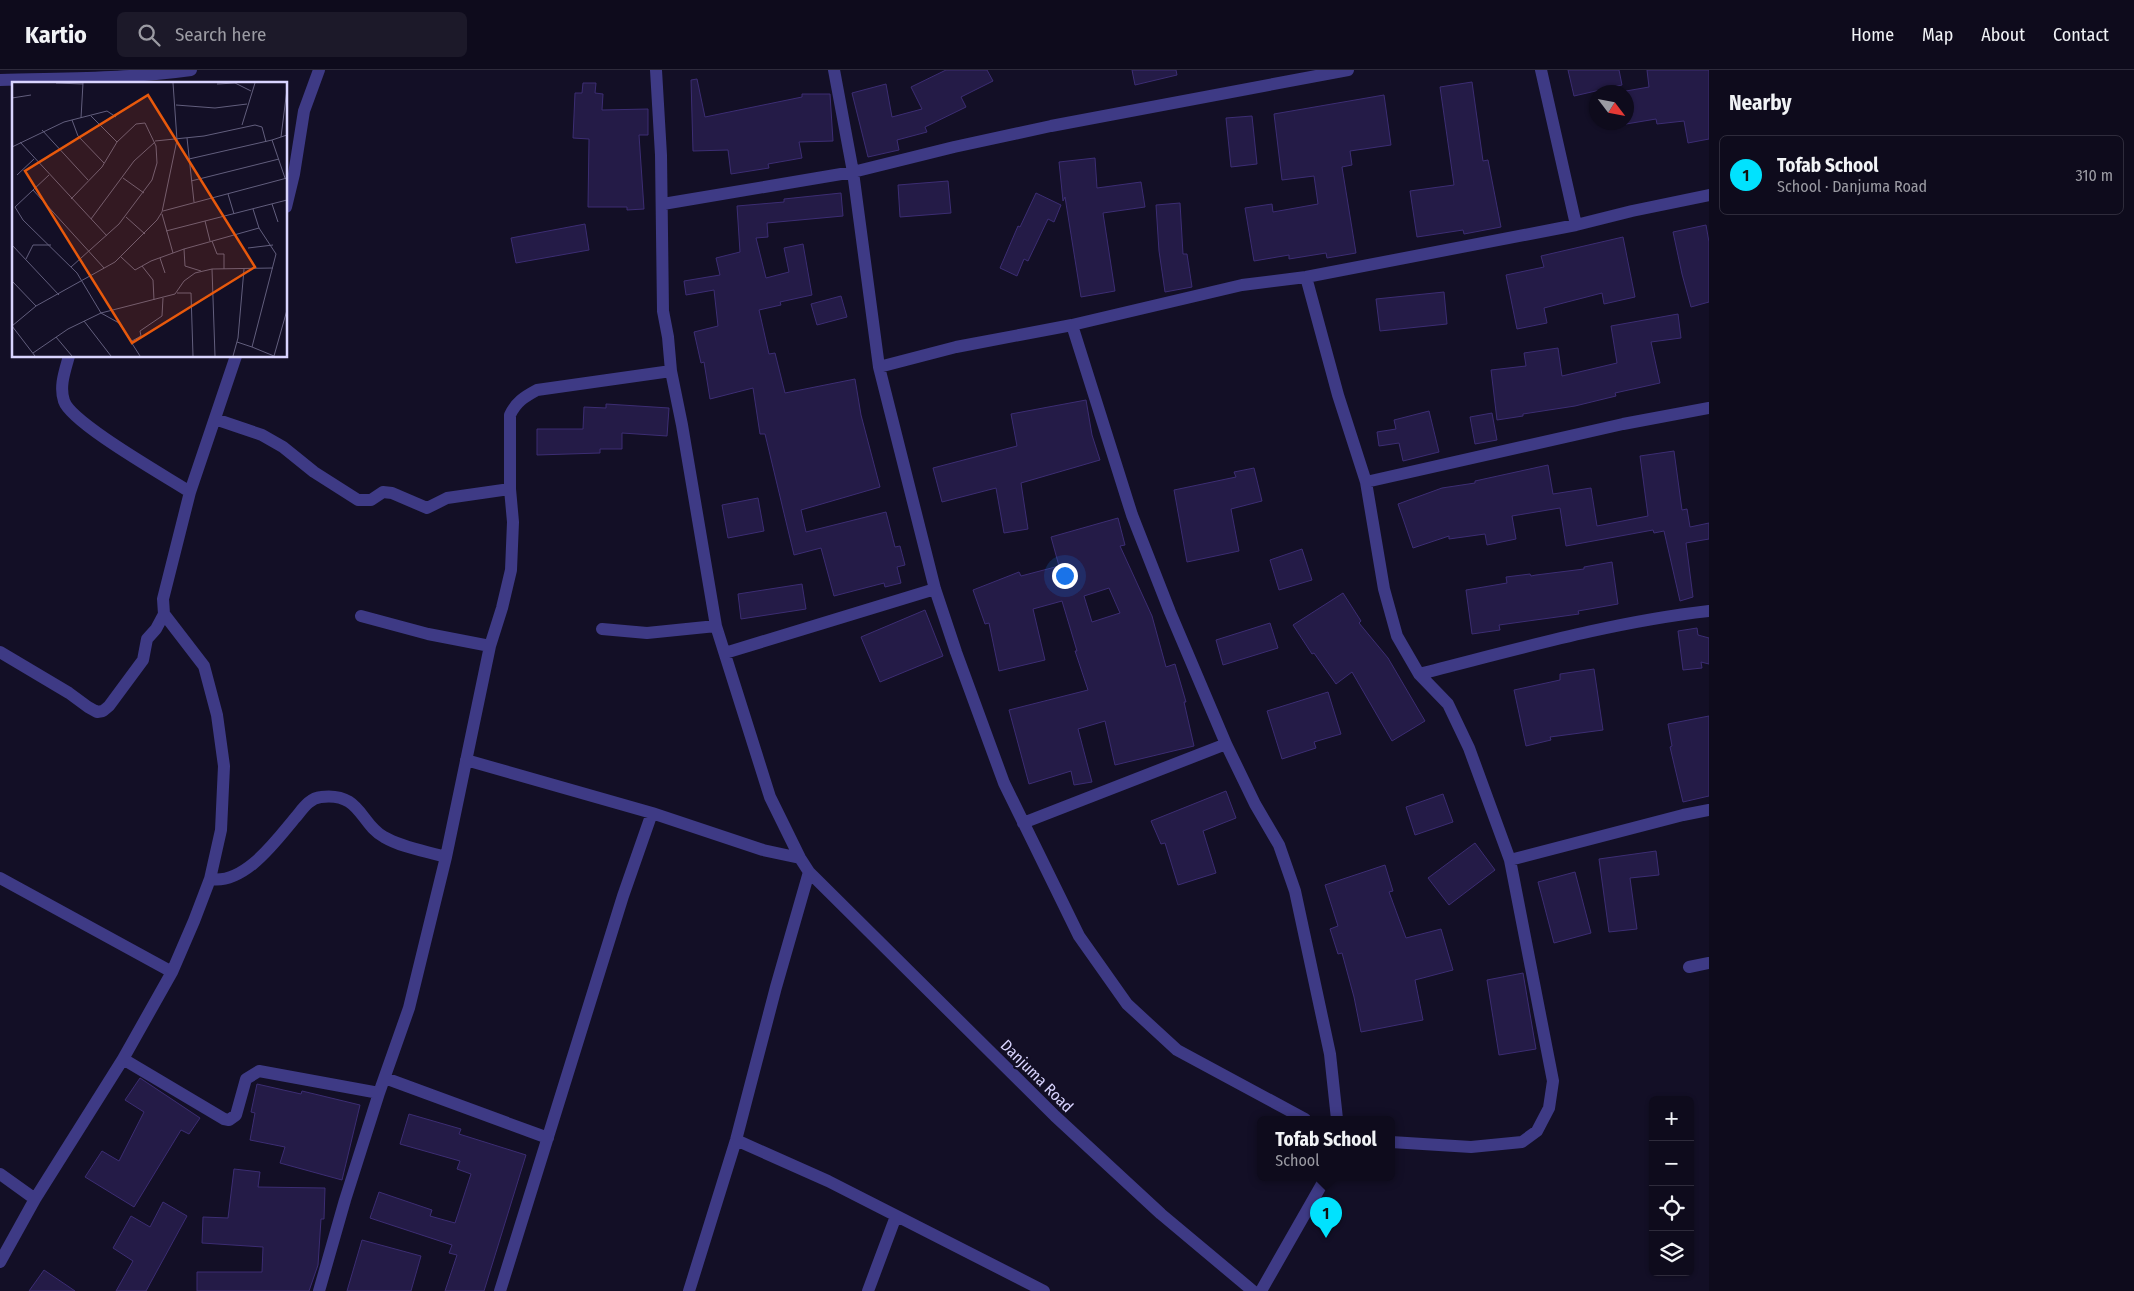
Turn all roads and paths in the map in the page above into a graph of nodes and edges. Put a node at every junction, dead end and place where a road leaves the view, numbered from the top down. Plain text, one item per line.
1 (191, 70) edge
2 (320, 70) edge
3 (656, 70) edge
4 (834, 70) edge
5 (1348, 70) edge
6 (1541, 70) edge
7 (0, 80) edge
8 (16, 82) edge
9 (853, 172) junction
10 (1709, 195) edge
11 (288, 199) edge
12 (662, 204) junction
13 (1576, 225) junction
14 (1306, 277) junction
15 (1072, 325) junction
16 (68, 358) edge
17 (235, 358) edge
18 (879, 367) junction
19 (671, 371) junction
20 (1709, 408) edge
21 (215, 419) junction
22 (1366, 482) junction
23 (510, 488) junction
24 (190, 492) junction
25 (935, 589) junction
26 (1709, 611) edge
27 (164, 614) junction
28 (361, 616) dead end
29 (716, 626) junction
30 (602, 629) dead end
31 (490, 646) junction
32 (0, 652) edge
33 (725, 653) junction
34 (1419, 674) junction
35 (1226, 744) junction
36 (466, 760) junction
37 (1709, 810) edge
38 (652, 813) junction
39 (1022, 822) junction
40 (446, 856) junction
41 (800, 858) junction
42 (1510, 860) junction
43 (809, 872) junction
44 (0, 878) edge
45 (210, 879) junction
46 (1709, 962) edge
47 (1689, 967) dead end
48 (172, 972) junction
49 (123, 1059) junction
50 (385, 1078) junction
51 (379, 1093) junction
52 (1299, 1116) edge
53 (1337, 1116) edge
54 (548, 1138) junction
55 (736, 1140) junction
56 (1395, 1142) edge
57 (0, 1174) edge
58 (1324, 1181) edge
59 (35, 1199) junction
60 (896, 1216) junction
61 (0, 1262) edge
62 (319, 1291) edge
63 (500, 1291) edge
64 (689, 1291) edge
65 (868, 1291) edge
66 (1044, 1291) edge
67 (1253, 1291) edge
68 (1261, 1291) edge

1 - 8 street
2 - 11 street
3 - 12 street, Danjuma Road
4 - 9 street
5 - 9 street
6 - 13 street
7 - 8 street
9 - 12 street
9 - 18 street
10 - 13 street
12 - 19 street, Danjuma Road
13 - 14 street
14 - 15 street
14 - 22 street
15 - 18 street
15 - 35 street
16 - 24 street
17 - 21 street
18 - 25 street
19 - 23 street
19 - 29 street, Danjuma Road
20 - 22 street
21 - 23 street
21 - 24 street
22 - 34 street
23 - 31 street
24 - 27 street
25 - 33 street
25 - 39 street
26 - 34 street
27 - 32 street
27 - 45 street
28 - 31 street
29 - 30 street
29 - 33 street, Danjuma Road
31 - 36 street
33 - 41 street, Danjuma Road
34 - 42 street
35 - 39 street
35 - 53 street
36 - 38 street
36 - 40 street
37 - 42 street
38 - 41 street
38 - 54 street
39 - 52 street
40 - 45 street
40 - 50 street
41 - 43 street, Danjuma Road
42 - 56 street
43 - 55 street
43 - 67 street, Danjuma Road
44 - 48 street
45 - 48 street
46 - 47 street
48 - 49 street
49 - 51 street
49 - 59 street
50 - 51 street
50 - 54 street
51 - 62 street
54 - 63 street
55 - 60 street
55 - 64 street
57 - 59 street
58 - 68 street
59 - 61 street
60 - 65 street
60 - 66 street

